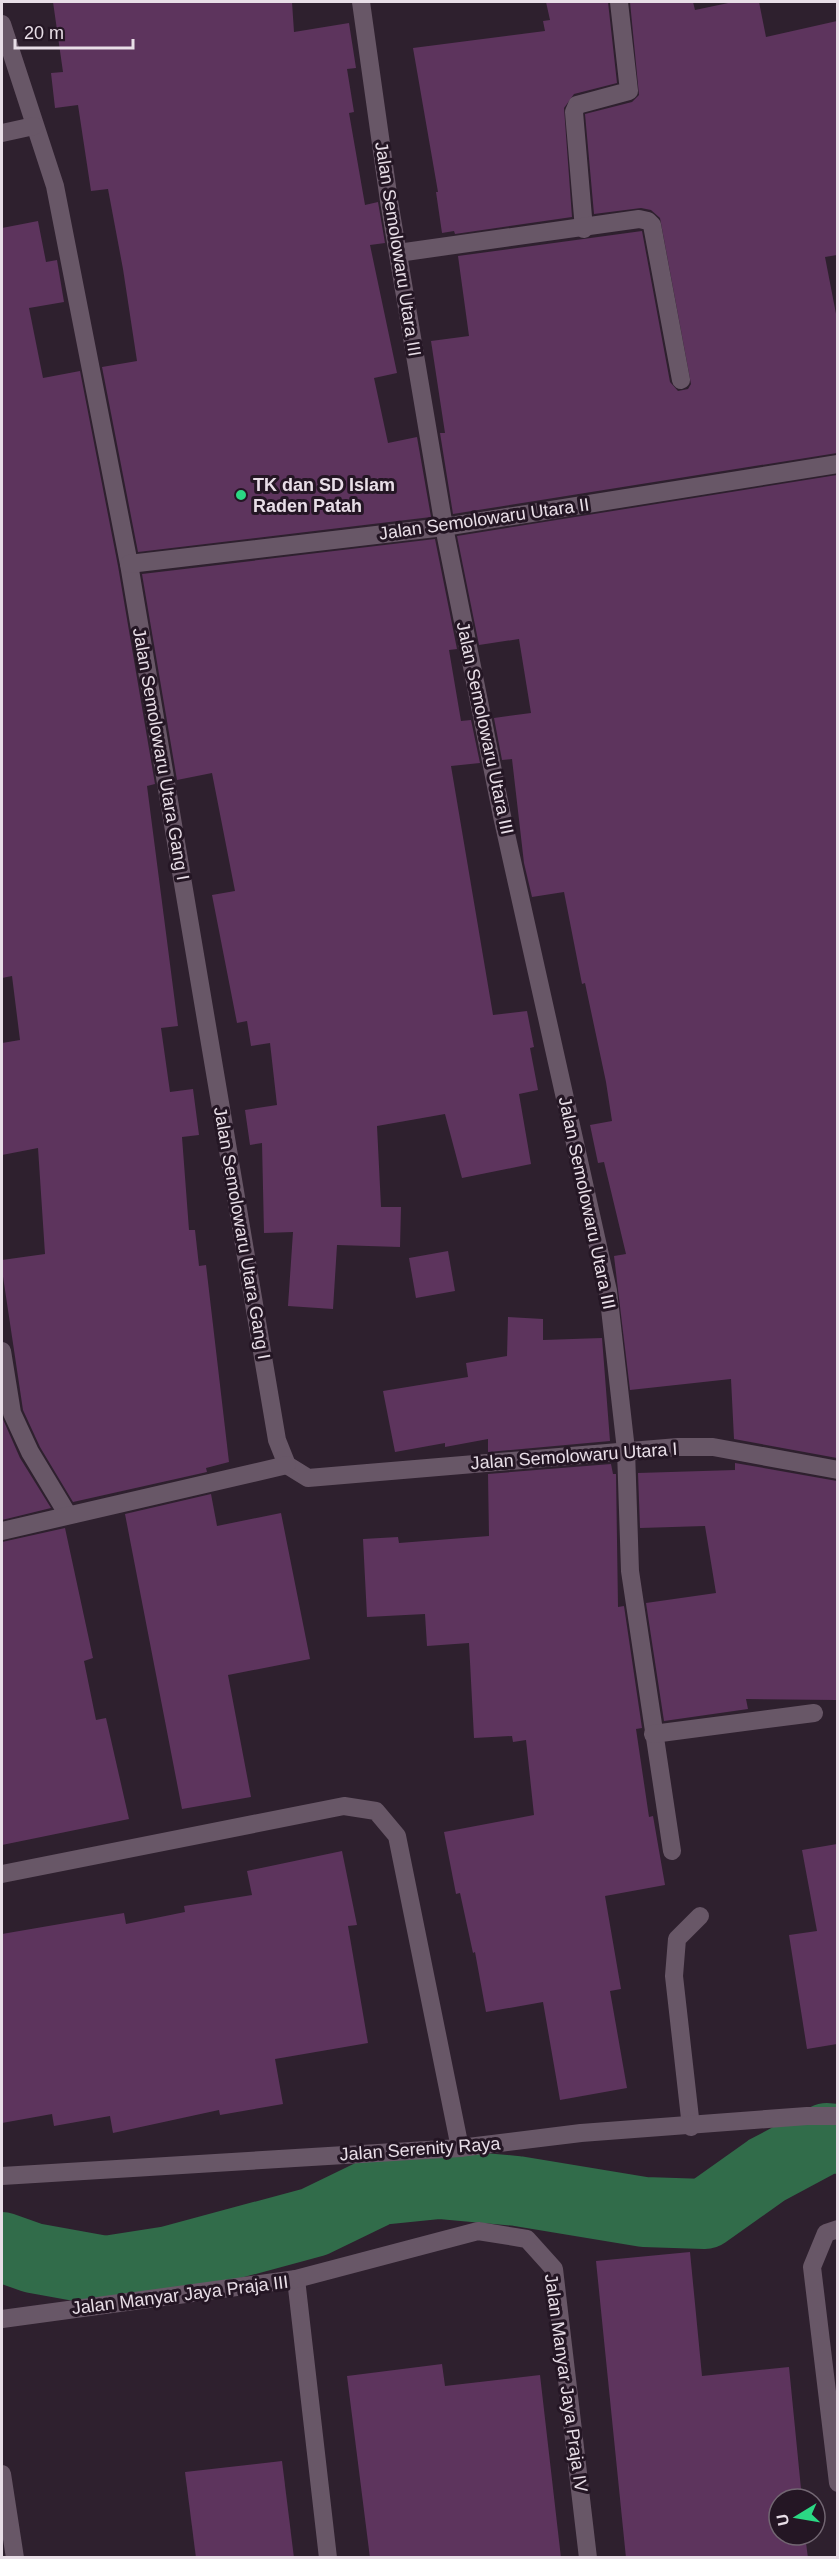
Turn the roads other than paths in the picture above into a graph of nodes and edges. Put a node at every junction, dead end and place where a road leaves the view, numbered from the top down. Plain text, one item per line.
1 (361, 2) edge
2 (619, 2) edge
3 (2, 24) edge
4 (34, 126) junction
5 (2, 133) edge
6 (584, 229) junction
7 (398, 253) junction
8 (681, 380) dead end
9 (837, 464) edge
10 (444, 527) junction
11 (129, 564) junction
12 (2, 1351) edge
13 (626, 1450) junction
14 (286, 1465) junction
15 (837, 1470) edge
16 (68, 1515) junction
17 (2, 1531) edge
18 (814, 1713) dead end
19 (653, 1734) junction
20 (672, 1851) dead end
21 (2, 1874) edge
22 (700, 1916) dead end
23 (837, 2116) edge
24 (691, 2127) junction
25 (460, 2148) junction
26 (2, 2176) edge
27 (837, 2229) edge
28 (296, 2279) junction
29 (2, 2319) edge
30 (2, 2474) edge
31 (837, 2484) edge
32 (15, 2558) edge
33 (328, 2558) edge
34 (588, 2558) edge

1 - 7 street, Jalan Semolowaru Utara III
2 - 6 street
3 - 4 street, Jalan Semolowaru Utara Gang I
4 - 5 street
4 - 11 street, Jalan Semolowaru Utara Gang I
6 - 7 street
6 - 8 street
7 - 10 street, Jalan Semolowaru Utara III
9 - 10 street, Jalan Semolowaru Utara II
10 - 11 street, Jalan Semolowaru Utara II
10 - 13 street, Jalan Semolowaru Utara III
11 - 14 street, Jalan Semolowaru Utara Gang I
12 - 16 street
13 - 14 street, Jalan Semolowaru Utara I
13 - 15 street, Jalan Semolowaru Utara I
13 - 19 street, Jalan Semolowaru Utara III
14 - 16 street
16 - 17 street
18 - 19 street
19 - 20 street, Jalan Semolowaru Utara III
21 - 25 street
22 - 24 street
23 - 24 street, Jalan Serenity Raya
24 - 25 street, Jalan Serenity Raya
25 - 26 street, Jalan Serenity Raya
27 - 31 street
28 - 29 street, Jalan Manyar Jaya Praja III
28 - 33 street, Jalan Manyar Jaya Praja III
28 - 34 street, Jalan Manyar Jaya Praja IV
30 - 32 street

